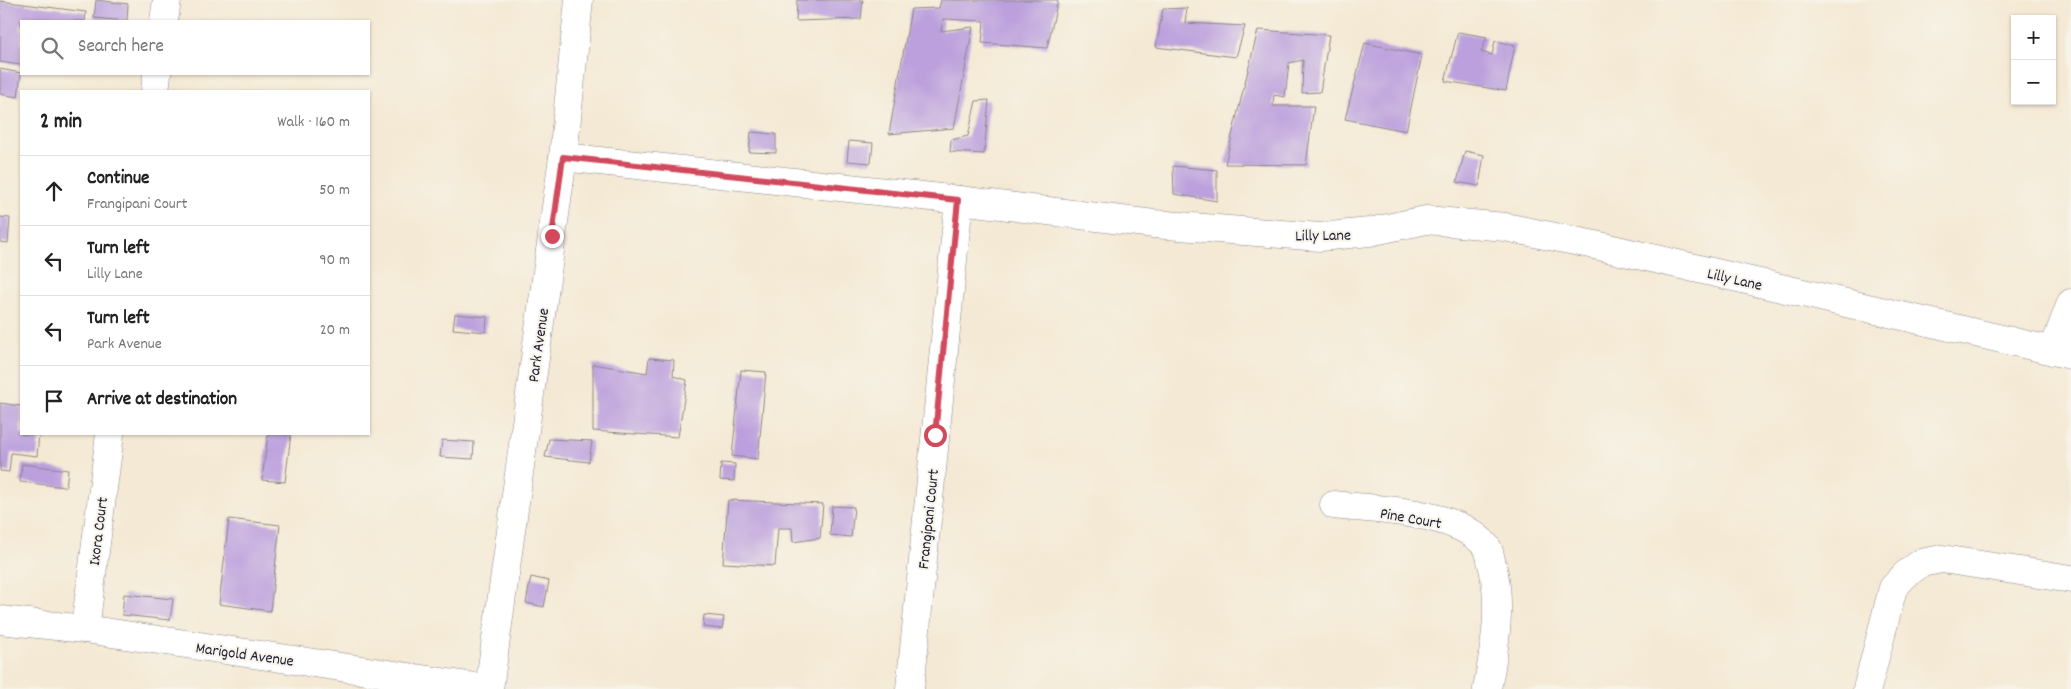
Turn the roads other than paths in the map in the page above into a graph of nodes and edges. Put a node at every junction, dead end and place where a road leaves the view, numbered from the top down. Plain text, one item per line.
1 (167, 0) edge
2 (579, 0) edge
3 (164, 20) edge
4 (157, 75) edge
5 (155, 90) edge
6 (563, 157) junction
7 (958, 200) junction
8 (2071, 303) edge
9 (2062, 353) edge
10 (110, 435) edge
11 (1334, 505) dead end
12 (2071, 579) edge
13 (0, 620) edge
14 (85, 629) junction
15 (489, 689) edge
16 (910, 689) edge
17 (1487, 689) edge
18 (1867, 689) edge

1 - 3 street
2 - 6 street, Park Avenue
4 - 5 street
6 - 7 street, Lilly Lane
6 - 15 street, Park Avenue
7 - 9 street, Lilly Lane
7 - 16 street, Frangipani Court
8 - 9 street
10 - 14 street, Ixora Court
11 - 17 street, Pine Court
12 - 18 street
13 - 14 street, Marigold Avenue
14 - 15 street, Marigold Avenue

